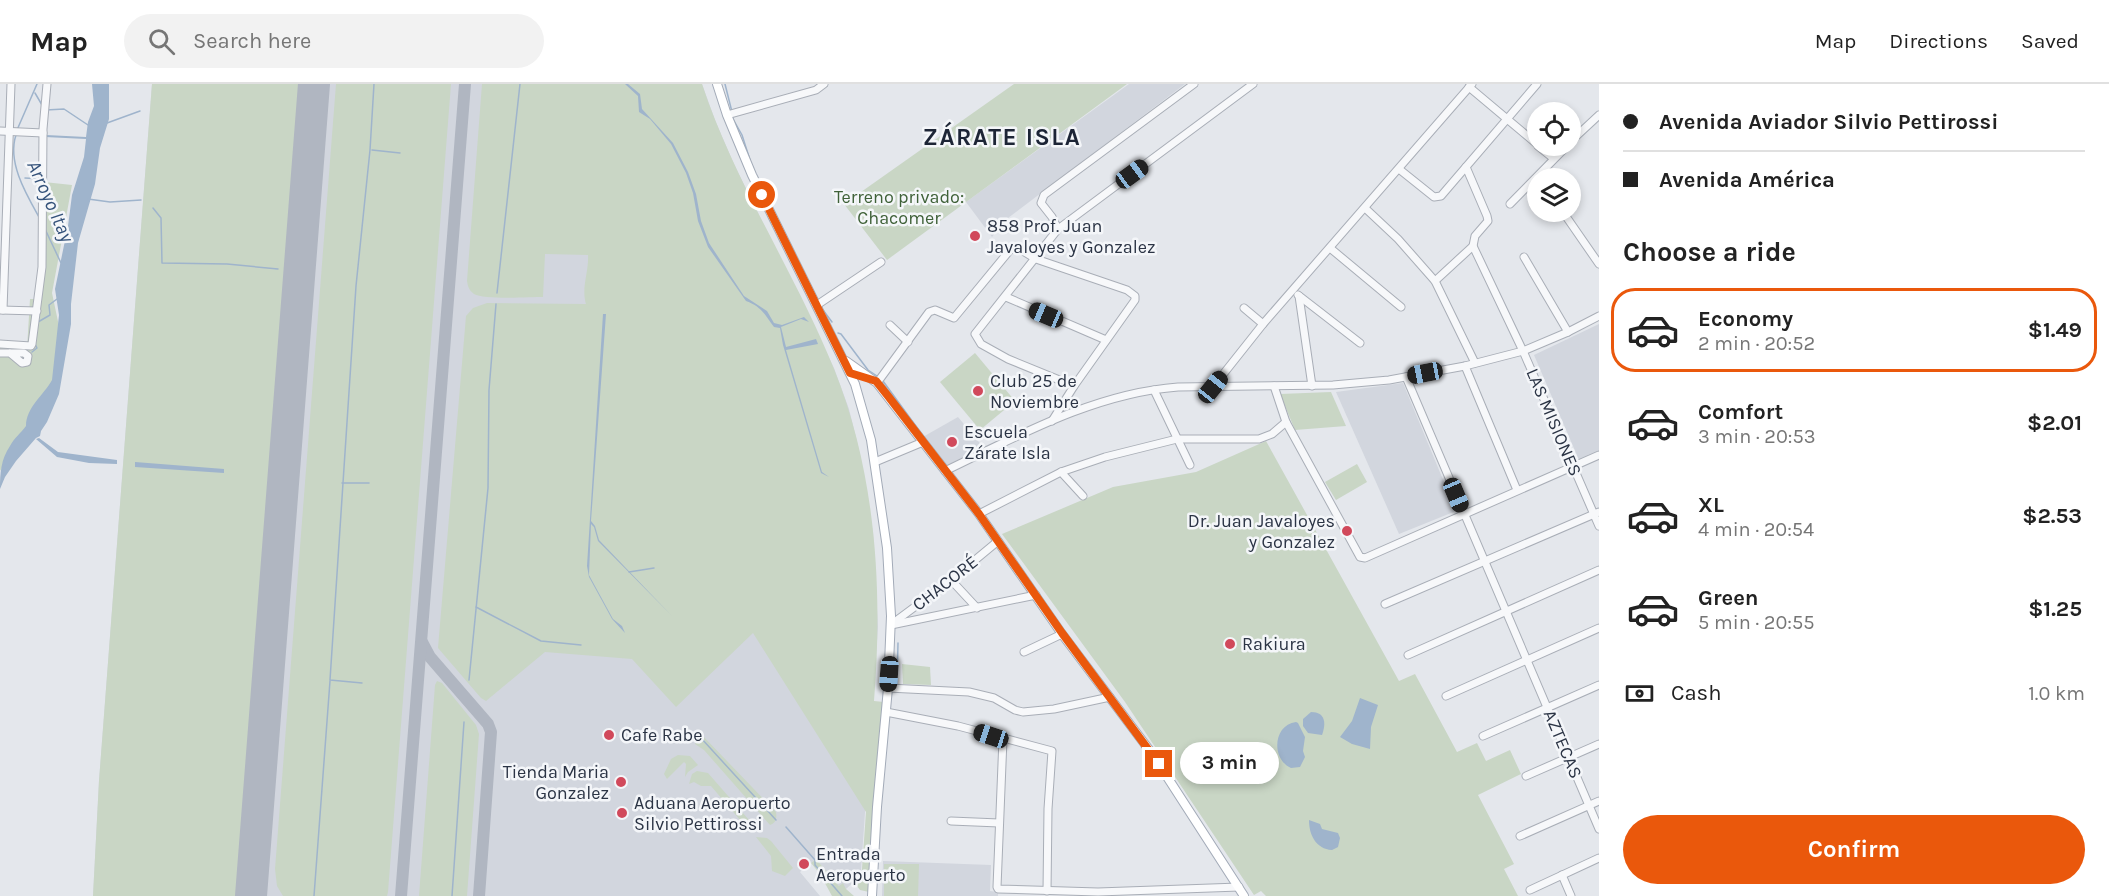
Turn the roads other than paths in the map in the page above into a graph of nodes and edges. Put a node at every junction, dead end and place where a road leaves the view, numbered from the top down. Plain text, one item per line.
1 (11, 84) edge
2 (47, 84) edge
3 (717, 84) edge
4 (824, 84) edge
5 (1194, 84) edge
6 (1254, 84) edge
7 (1537, 84) edge
8 (1470, 85) edge
9 (727, 115) junction
10 (1507, 118) junction
11 (1598, 118) edge
12 (0, 131) edge
13 (8, 131) junction
14 (43, 133) junction
15 (1581, 133) edge
16 (1527, 135) edge
17 (1551, 156) edge
18 (1555, 156) edge
19 (1553, 158) junction
20 (1466, 167) junction
21 (1546, 168) edge
22 (1399, 169) junction
23 (1527, 188) edge
24 (1510, 204) dead end
25 (1365, 208) junction
26 (1570, 222) edge
27 (1058, 229) junction
28 (1473, 246) junction
29 (1330, 248) junction
30 (1524, 257) dead end
31 (1036, 259) junction
32 (881, 262) dead end
33 (1599, 264) edge
34 (1435, 281) junction
35 (1297, 292) junction
36 (1006, 297) junction
37 (817, 305) junction
38 (1401, 307) dead end
39 (1244, 308) dead end
40 (2, 310) edge
41 (37, 311) junction
42 (1599, 316) edge
43 (1263, 324) junction
44 (890, 325) dead end
45 (1568, 332) junction
46 (1106, 340) junction
47 (908, 342) junction
48 (1360, 343) dead end
49 (0, 344) edge
50 (1523, 351) junction
51 (0, 352) edge
52 (10, 353) dead end
53 (843, 358) junction
54 (1475, 363) junction
55 (1465, 366) junction
56 (850, 373) junction
57 (1406, 377) junction
58 (876, 382) junction
59 (1074, 386) junction
60 (1274, 386) junction
61 (1312, 386) junction
62 (1213, 387) junction
63 (1154, 390) junction
64 (1052, 421) junction
65 (1286, 423) junction
66 (1177, 439) junction
67 (923, 442) junction
68 (1599, 455) edge
69 (875, 462) junction
70 (1190, 465) dead end
71 (1573, 466) junction
72 (945, 471) junction
73 (1061, 472) junction
74 (1517, 490) junction
75 (1083, 496) dead end
76 (1596, 513) edge
77 (979, 514) junction
78 (1464, 515) junction
79 (1599, 526) edge
80 (998, 541) junction
81 (1484, 562) junction
82 (1599, 570) edge
83 (951, 580) junction
84 (1036, 596) junction
85 (1385, 604) dead end
86 (977, 608) junction
87 (1505, 611) junction
88 (891, 625) junction
89 (1599, 628) edge
90 (1062, 633) junction
91 (1024, 652) dead end
92 (1408, 655) dead end
93 (1526, 660) junction
94 (1599, 685) edge
95 (888, 688) junction
96 (1446, 696) dead end
97 (1110, 697) junction
98 (1547, 707) junction
99 (886, 711) junction
100 (1484, 736) dead end
101 (1003, 739) junction
102 (1599, 744) edge
103 (1568, 757) junction
104 (1526, 776) dead end
105 (1599, 801) edge
106 (1589, 805) junction
107 (951, 821) dead end
108 (999, 824) junction
109 (1599, 829) edge
110 (1520, 836) dead end
111 (1599, 858) edge
112 (1562, 875) junction
113 (1239, 887) junction
114 (1530, 890) dead end
115 (1047, 891) junction
116 (1098, 894) edge
117 (872, 896) edge
118 (1244, 896) edge
119 (1571, 896) edge

1 - 13 street
2 - 14 street
3 - 9 main road
4 - 9 street
5 - 27 street
6 - 27 street
7 - 10 street
8 - 10 street
8 - 22 street
9 - 37 main road
10 - 16 street
10 - 20 street
11 - 15 street
12 - 13 street
13 - 14 street
13 - 40 street
14 - 41 street
17 - 19 street
18 - 19 street
19 - 21 street
20 - 22 street
20 - 28 street
22 - 25 street
23 - 24 street
25 - 29 street
25 - 34 street
26 - 33 street
27 - 31 street
28 - 34 street
28 - 50 street, LAS MISIONES
29 - 35 street
29 - 38 street
30 - 45 street
31 - 36 street
31 - 46 street
31 - 47 street
32 - 37 street
34 - 54 street
35 - 43 street
35 - 48 street
35 - 61 street
36 - 46 street
36 - 59 street
37 - 53 main road
39 - 43 street
40 - 41 street
41 - 49 street
42 - 45 street
43 - 62 street
44 - 47 street
45 - 50 street
46 - 59 street
47 - 58 street
50 - 54 street
50 - 71 street, LAS MISIONES
51 - 52 street
53 - 56 main road
53 - 58 main road
54 - 55 street
55 - 57 street
55 - 74 street
56 - 58 main road
56 - 69 main road
57 - 61 street
57 - 78 street, AZTECAS
58 - 67 main road
59 - 64 street
60 - 61 street
60 - 62 street
60 - 65 street
62 - 63 street
63 - 64 street
63 - 66 street
64 - 72 street
65 - 66 street
65 - 78 street
66 - 70 street
66 - 73 street
67 - 69 street
67 - 72 main road
68 - 71 street
69 - 88 main road
71 - 74 street
71 - 76 street, LAS MISIONES
72 - 77 main road
73 - 75 street
73 - 77 street
74 - 78 street
76 - 79 street, LAS MISIONES
76 - 81 street
77 - 80 main road
78 - 81 street, AZTECAS
80 - 83 street, CHACORÉ
80 - 84 main road
81 - 85 street
81 - 87 street, AZTECAS
82 - 87 street
83 - 86 street
83 - 88 street, CHACORÉ
84 - 86 street
84 - 90 main road
86 - 88 street
87 - 92 street
87 - 93 street, AZTECAS
88 - 95 main road
89 - 93 street
90 - 91 street
90 - 97 main road
93 - 96 street
93 - 98 street, AZTECAS
94 - 98 street
95 - 97 street
95 - 99 main road
97 - 113 main road
98 - 100 street
98 - 103 street, AZTECAS
99 - 101 street
99 - 117 main road
101 - 108 street
101 - 115 street
102 - 103 street
103 - 104 street
103 - 106 street, AZTECAS
105 - 106 street
106 - 109 street, AZTECAS
106 - 110 street
107 - 108 street
108 - 115 street
111 - 112 street
112 - 114 street
112 - 119 street
113 - 116 street
113 - 118 main road
115 - 116 street

